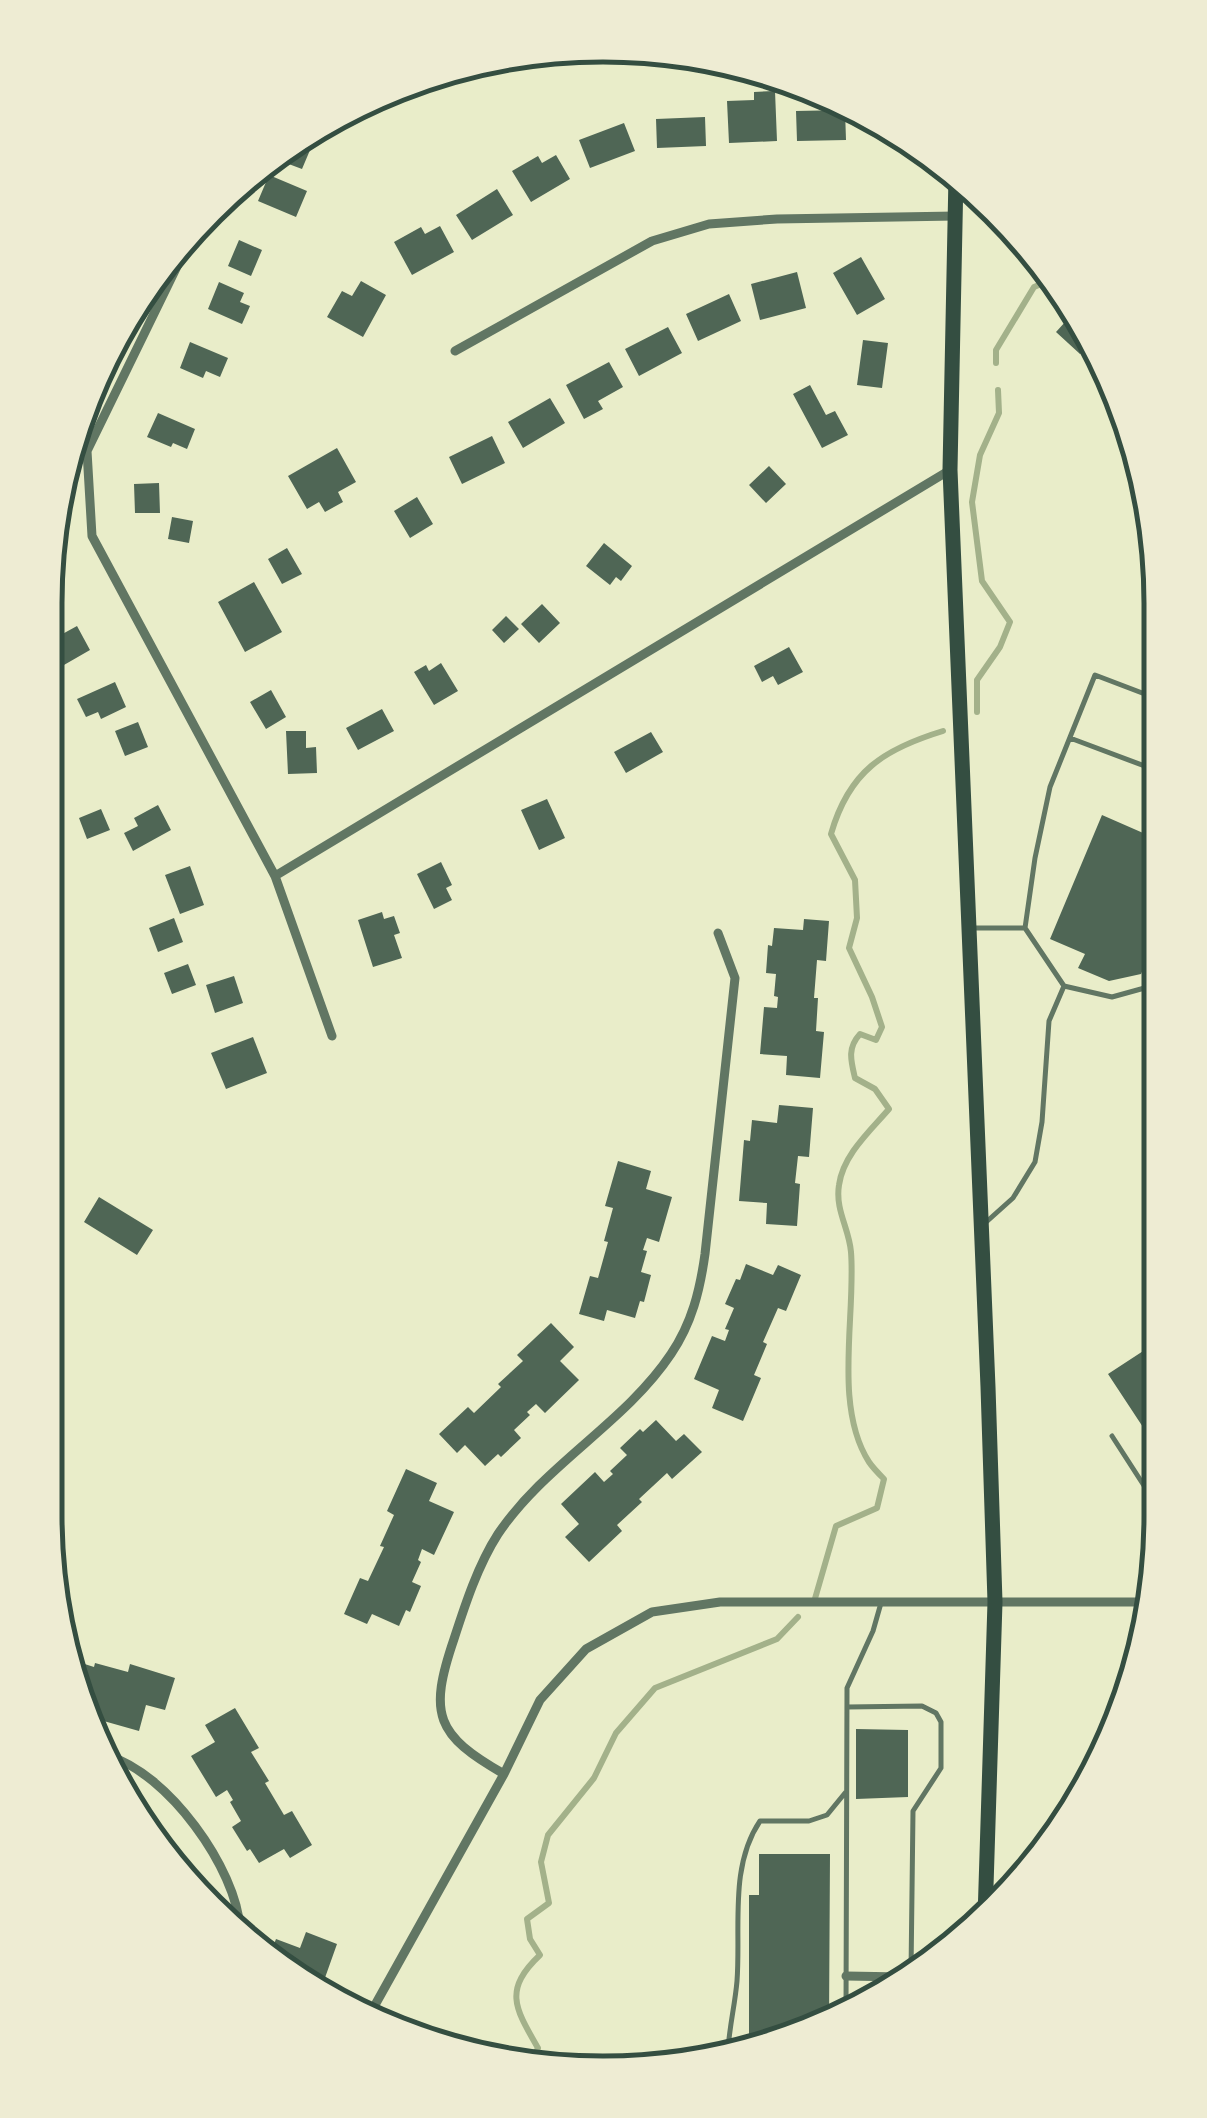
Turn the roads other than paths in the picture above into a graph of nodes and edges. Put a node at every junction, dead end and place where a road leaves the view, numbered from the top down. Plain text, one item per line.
1 (956, 194) edge
2 (956, 216) junction
3 (172, 277) edge
4 (455, 350) dead end
5 (950, 470) junction
6 (1144, 694) edge
7 (1070, 738) junction
8 (1144, 766) edge
9 (275, 876) junction
10 (969, 928) junction
11 (1025, 928) junction
12 (718, 932) dead end
13 (1064, 986) junction
14 (1144, 988) edge
15 (332, 1036) dead end
16 (982, 1226) junction
17 (1112, 1436) dead end
18 (1144, 1486) edge
19 (995, 1602) junction
20 (1137, 1602) edge
21 (881, 1604) junction
22 (846, 1707) junction
23 (121, 1760) edge
24 (504, 1774) junction
25 (846, 1790) junction
26 (988, 1894) edge
27 (239, 1914) edge
28 (911, 1959) edge
29 (846, 1976) junction
30 (884, 1977) edge
31 (846, 1998) edge
32 (375, 2005) edge
33 (729, 2040) edge

1 - 2 main road
2 - 4 street
2 - 5 main road
3 - 9 street
5 - 9 street
5 - 10 main road
6 - 7 lane
7 - 8 lane
7 - 11 lane
9 - 15 street
10 - 11 lane
10 - 16 main road
11 - 13 lane
12 - 24 street
13 - 14 lane
13 - 16 lane
16 - 19 main road
17 - 18 lane
19 - 20 street
19 - 21 street
19 - 26 main road
21 - 22 lane
21 - 24 street
22 - 25 lane
22 - 28 lane
23 - 27 street
24 - 32 street
25 - 29 lane
25 - 33 lane
29 - 30 street
29 - 31 lane

